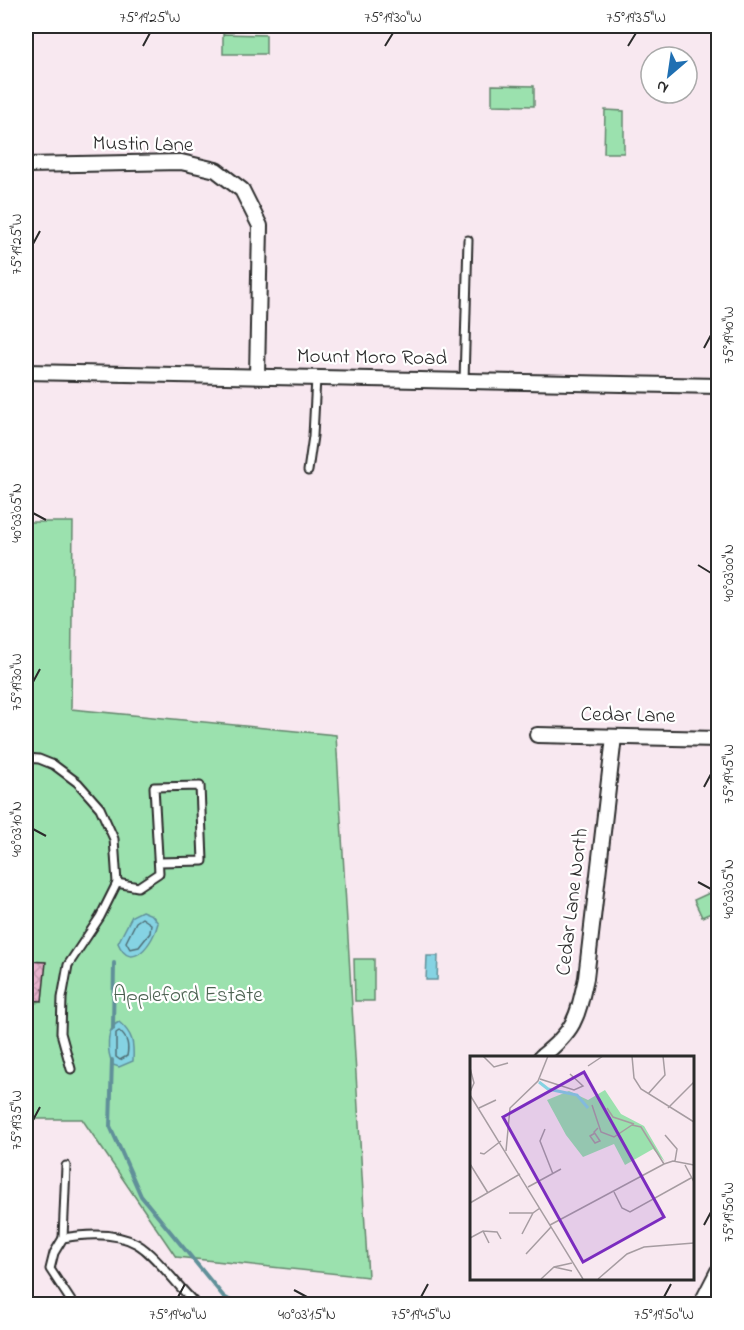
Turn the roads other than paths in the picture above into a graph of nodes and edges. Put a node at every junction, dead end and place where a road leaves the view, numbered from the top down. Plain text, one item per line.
1 (26, 165) edge
2 (468, 240) dead end
3 (26, 372) edge
4 (257, 376) junction
5 (316, 378) junction
6 (464, 381) junction
7 (718, 386) edge
8 (308, 471) dead end
9 (537, 735) dead end
10 (615, 737) junction
11 (718, 739) edge
12 (26, 758) edge
13 (159, 862) junction
14 (117, 883) junction
15 (542, 1056) edge
16 (71, 1069) dead end
17 (66, 1166) dead end
18 (63, 1238) junction
19 (718, 1271) edge
20 (73, 1305) edge
21 (196, 1305) edge
22 (701, 1305) edge

1 - 4 street, Mustin Lane
2 - 6 lane
3 - 4 street, Mount Moro Road
4 - 5 street, Mount Moro Road
5 - 6 street, Mount Moro Road
5 - 8 lane
6 - 7 street, Mount Moro Road
9 - 10 street, Cedar Lane
10 - 11 street, Cedar Lane
10 - 15 street, Cedar Lane North
12 - 14 lane
13 - 13 lane
13 - 14 lane
14 - 16 lane
17 - 18 lane
18 - 20 lane
18 - 21 lane
19 - 22 street

